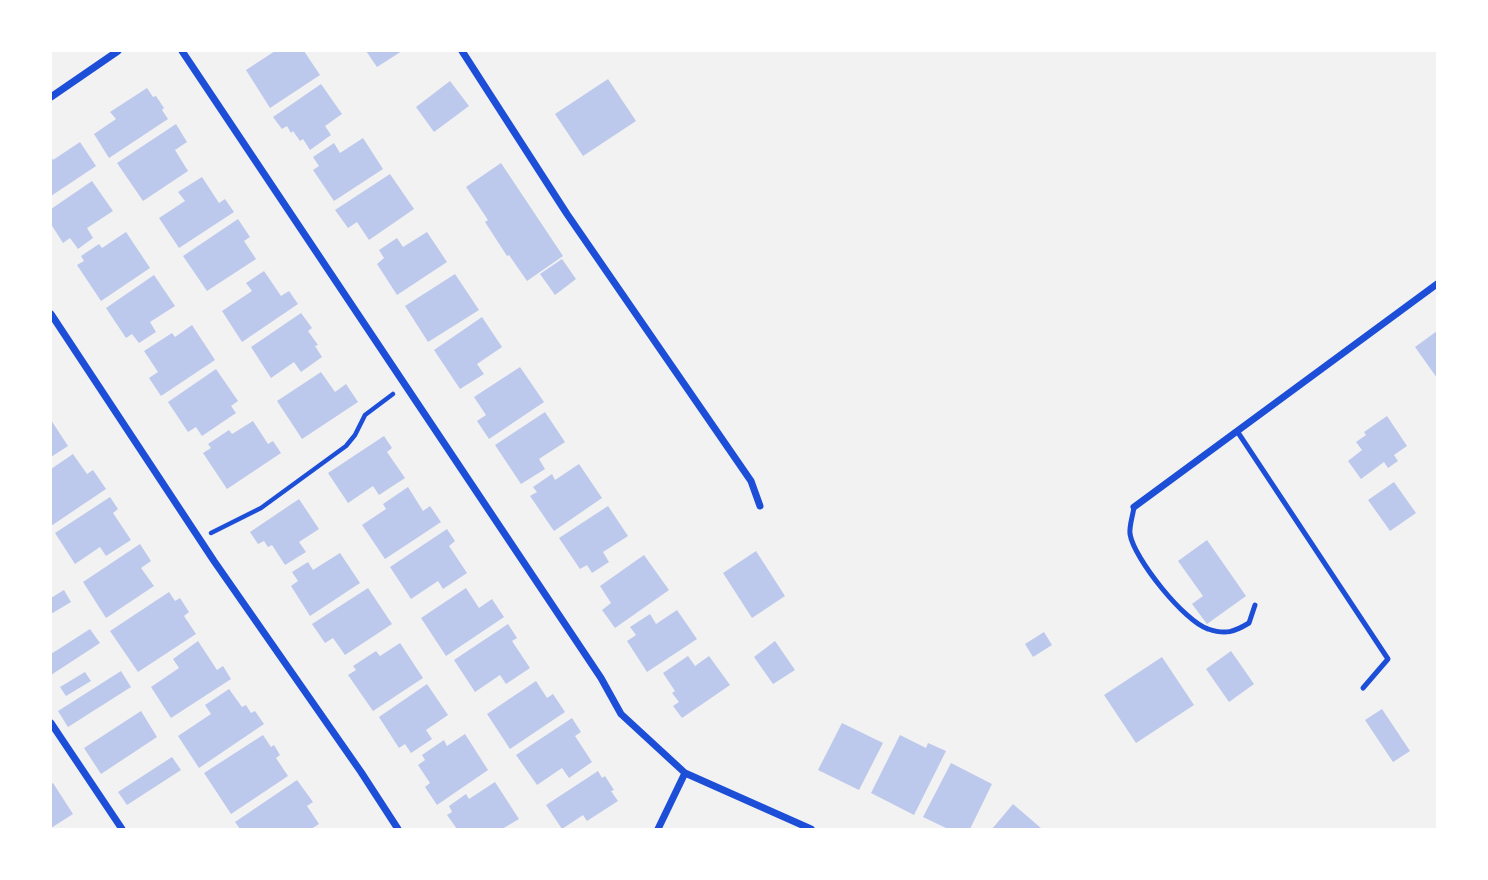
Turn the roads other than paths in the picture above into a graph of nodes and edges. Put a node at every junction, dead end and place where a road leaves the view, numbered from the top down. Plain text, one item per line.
1 (118, 51) edge
2 (182, 51) edge
3 (462, 51) edge
4 (51, 97) edge
5 (1437, 284) edge
6 (51, 314) edge
7 (1237, 431) junction
8 (760, 506) dead end
9 (1134, 507) joint
10 (1255, 605) dead end
11 (1363, 688) dead end
12 (51, 723) edge
13 (685, 773) junction
14 (122, 829) edge
15 (398, 829) edge
16 (658, 829) edge
17 (811, 829) edge

1 - 4 street
2 - 13 street
3 - 8 street
5 - 7 street
6 - 15 street
7 - 9 street
7 - 11 lane
9 - 10 lane
12 - 14 street
13 - 16 street
13 - 17 street

